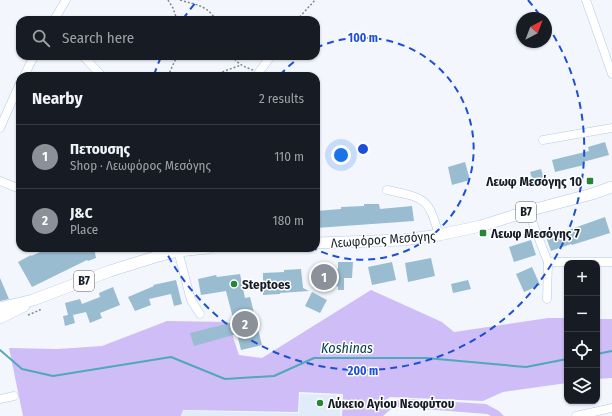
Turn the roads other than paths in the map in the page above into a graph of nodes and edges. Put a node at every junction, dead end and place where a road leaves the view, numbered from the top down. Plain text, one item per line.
1 (66, 0) edge
2 (586, 0) edge
3 (56, 16) edge
4 (32, 60) edge
5 (87, 60) edge
6 (268, 60) edge
7 (610, 61) edge
8 (26, 72) edge
9 (98, 72) edge
10 (260, 72) edge
11 (612, 74) edge
12 (16, 92) edge
13 (0, 128) edge
14 (612, 128) edge
15 (544, 140) dead end
16 (0, 181) edge
17 (612, 186) edge
18 (16, 187) edge
19 (387, 190) dead end
20 (528, 211) junction
21 (439, 235) junction
22 (320, 243) edge
23 (174, 252) edge
24 (178, 252) edge
25 (548, 262) junction
26 (612, 262) edge
27 (547, 299) dead end
28 (33, 300) junction
29 (0, 308) edge
30 (200, 314) dead end
31 (0, 318) edge
32 (14, 396) dead end
33 (0, 399) edge
34 (612, 408) edge
35 (598, 414) edge
36 (576, 416) edge

1 - 3 street
2 - 7 street
4 - 8 street
5 - 9 street
6 - 10 street
7 - 11 street
12 - 13 street
14 - 15 street
16 - 18 street
17 - 20 main road, Λεωφόρος Μεσόγης / B7
19 - 21 street
20 - 21 main road, Λεωφόρος Μεσόγης / B7
20 - 25 street
21 - 22 main road, Λεωφόρος Μεσόγης / B7
23 - 28 main road, B7
24 - 30 street
25 - 26 street
25 - 27 street
28 - 29 main road, B7
28 - 31 main road, B7
32 - 33 street
34 - 35 street
35 - 36 street

